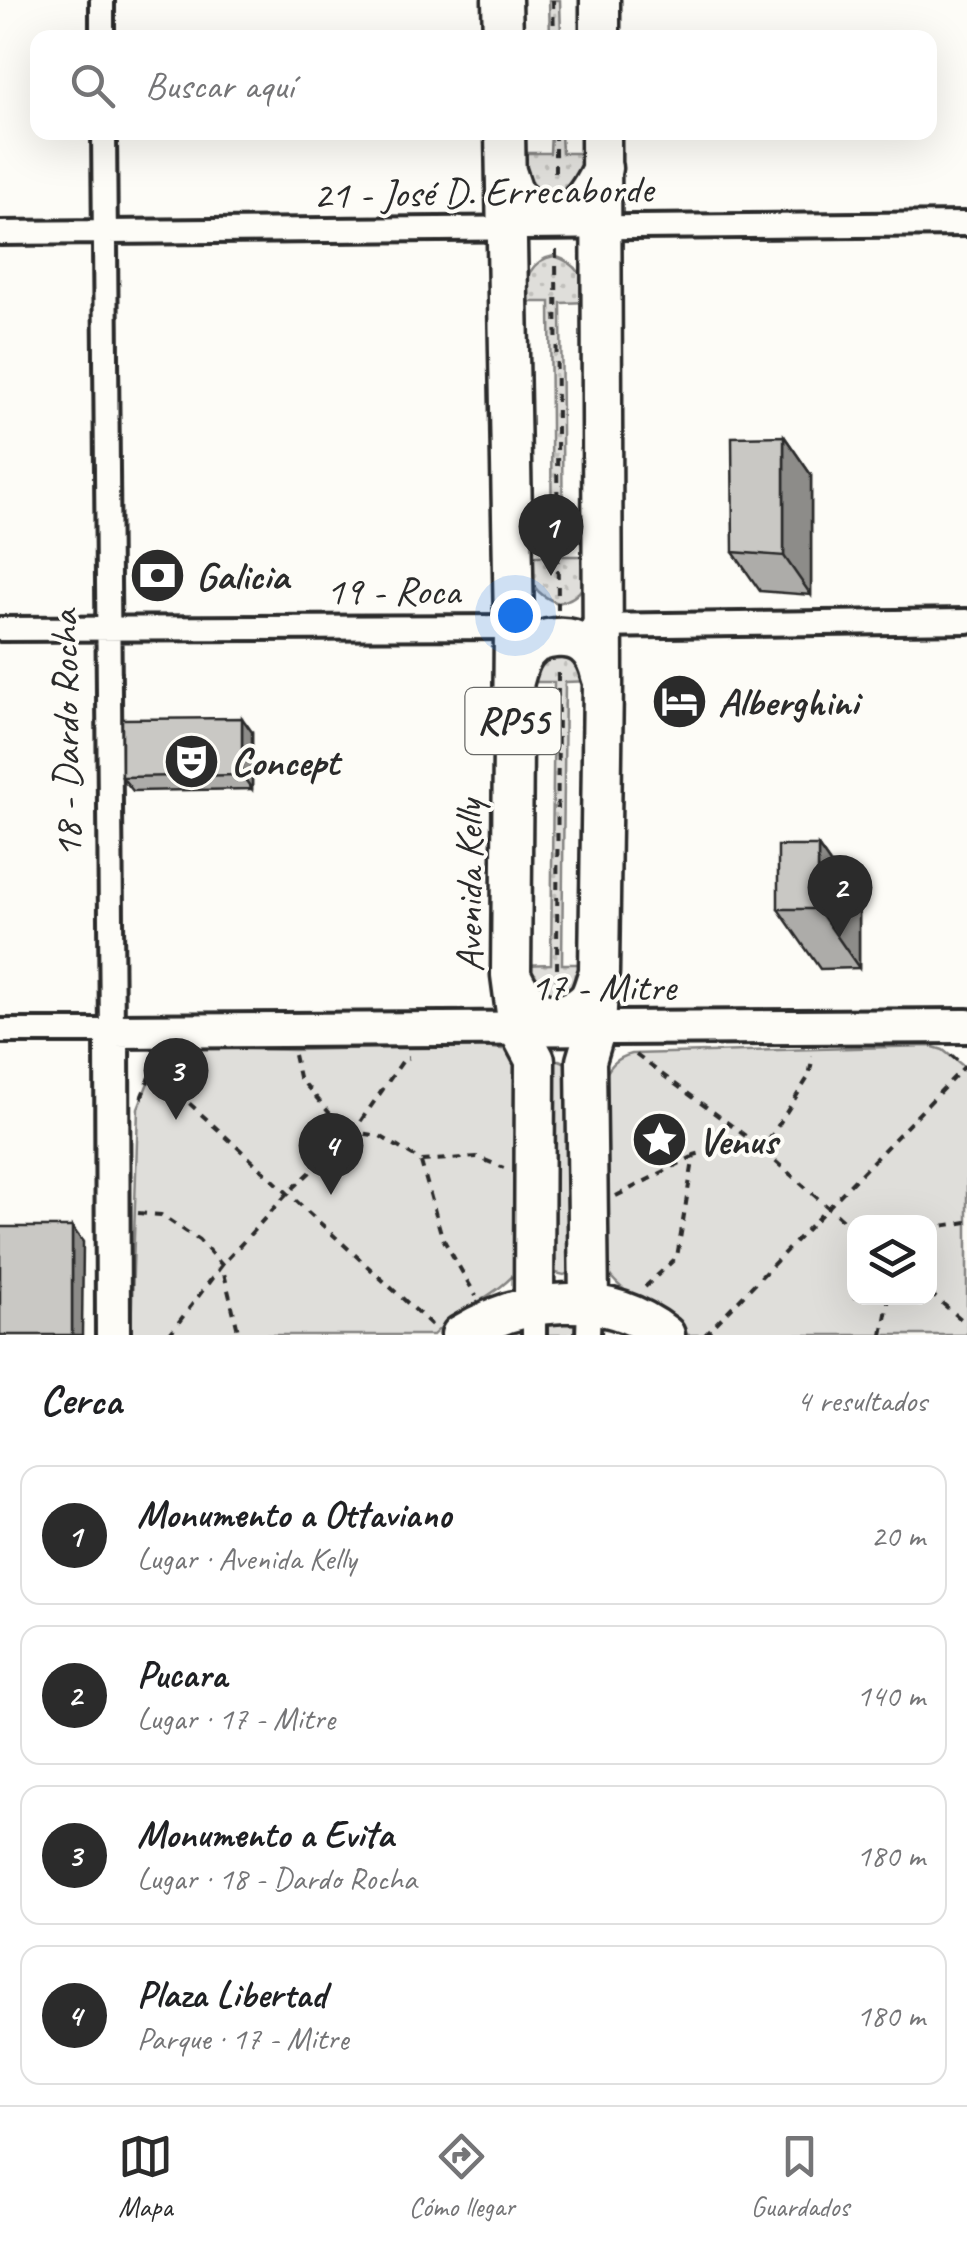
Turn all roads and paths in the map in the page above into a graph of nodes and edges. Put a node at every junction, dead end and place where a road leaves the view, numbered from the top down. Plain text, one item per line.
1 (102, 0) edge
2 (502, 0) edge
3 (554, 0) edge
4 (600, 0) edge
5 (102, 30) edge
6 (503, 30) edge
7 (554, 30) edge
8 (600, 30) edge
9 (104, 140) edge
10 (555, 140) edge
11 (602, 150) edge
12 (505, 151) edge
13 (556, 221) junction
14 (967, 224) edge
15 (507, 228) junction
16 (602, 228) junction
17 (106, 232) junction
18 (0, 233) edge
19 (967, 621) edge
20 (602, 626) junction
21 (514, 627) junction
22 (106, 628) junction
23 (0, 629) edge
24 (558, 632) junction
25 (513, 683) junction
26 (603, 684) junction
27 (599, 971) junction
28 (511, 975) junction
29 (557, 1015) junction
30 (967, 1026) edge
31 (596, 1027) junction
32 (518, 1028) junction
33 (0, 1030) edge
34 (112, 1031) junction
35 (293, 1050) dead end
36 (814, 1051) dead end
37 (634, 1054) dead end
38 (421, 1056) dead end
39 (173, 1058) dead end
40 (964, 1066) dead end
41 (153, 1070) junction
42 (138, 1108) dead end
43 (353, 1132) junction
44 (751, 1140) junction
45 (694, 1156) junction
46 (421, 1161) junction
47 (510, 1171) dead end
48 (288, 1193) junction
49 (603, 1203) dead end
50 (829, 1208) junction
51 (134, 1212) dead end
52 (967, 1222) edge
53 (847, 1224) edge
54 (937, 1227) edge
55 (222, 1265) junction
56 (488, 1294) dead end
57 (634, 1298) dead end
58 (937, 1299) edge
59 (888, 1305) edge
60 (534, 1320) edge
61 (589, 1320) edge
62 (967, 1324) edge
63 (444, 1332) edge
64 (113, 1335) edge
65 (170, 1335) edge
66 (239, 1335) edge
67 (665, 1335) edge
68 (705, 1335) edge
69 (882, 1335) edge

1 - 5 street
2 - 6 main road
3 - 7 path
4 - 8 main road
9 - 17 street, 18 - Dardo Rocha
10 - 13 path
11 - 13 main road
11 - 16 main road, RP55
12 - 13 main road
12 - 15 main road, Avenida Kelly / RP55
13 - 15 street, 21 - José D. Errecaborde
13 - 16 street, 21 - José D. Errecaborde
13 - 24 path
14 - 16 street, 21 - José D. Errecaborde
15 - 17 street, 21 - José D. Errecaborde
15 - 21 main road, Avenida Kelly / RP55
16 - 20 main road, RP55
17 - 18 street, 21 - José D. Errecaborde
17 - 22 street, 18 - Dardo Rocha
19 - 20 street, 19 - Roca
20 - 24 street, 19 - Roca
20 - 26 main road, RP55
21 - 22 street, 19 - Roca
21 - 24 street, 19 - Roca
21 - 25 main road, Avenida Kelly / RP55
22 - 23 street, 19 - Roca
22 - 34 street, 18 - Dardo Rocha
24 - 25 main road
24 - 26 main road
24 - 29 path
25 - 28 main road, Avenida Kelly / RP55
26 - 27 main road, RP55
27 - 29 main road
27 - 31 main road, RP55
28 - 29 main road
28 - 32 main road, Avenida Kelly / RP55
30 - 31 street, 17 - Mitre
31 - 32 street, 17 - Mitre
31 - 61 main road, RP55
32 - 34 street, 17 - Mitre
32 - 60 main road, Avenida Kelly / RP55
33 - 34 street, 17 - Mitre
34 - 64 street, 18 - Dardo Rocha
35 - 43 path
36 - 44 path
37 - 44 path
38 - 43 path
39 - 41 path
40 - 50 path
41 - 42 path
41 - 48 path
43 - 46 path
43 - 48 path
44 - 45 path
44 - 50 path
45 - 49 path
45 - 57 path
46 - 47 path
46 - 56 path
48 - 55 path
48 - 63 path
50 - 53 path
50 - 68 path
51 - 55 path
52 - 54 path
55 - 65 path
55 - 66 path
58 - 62 path
59 - 69 path
60 - 61 main road
60 - 63 main road
61 - 67 main road

